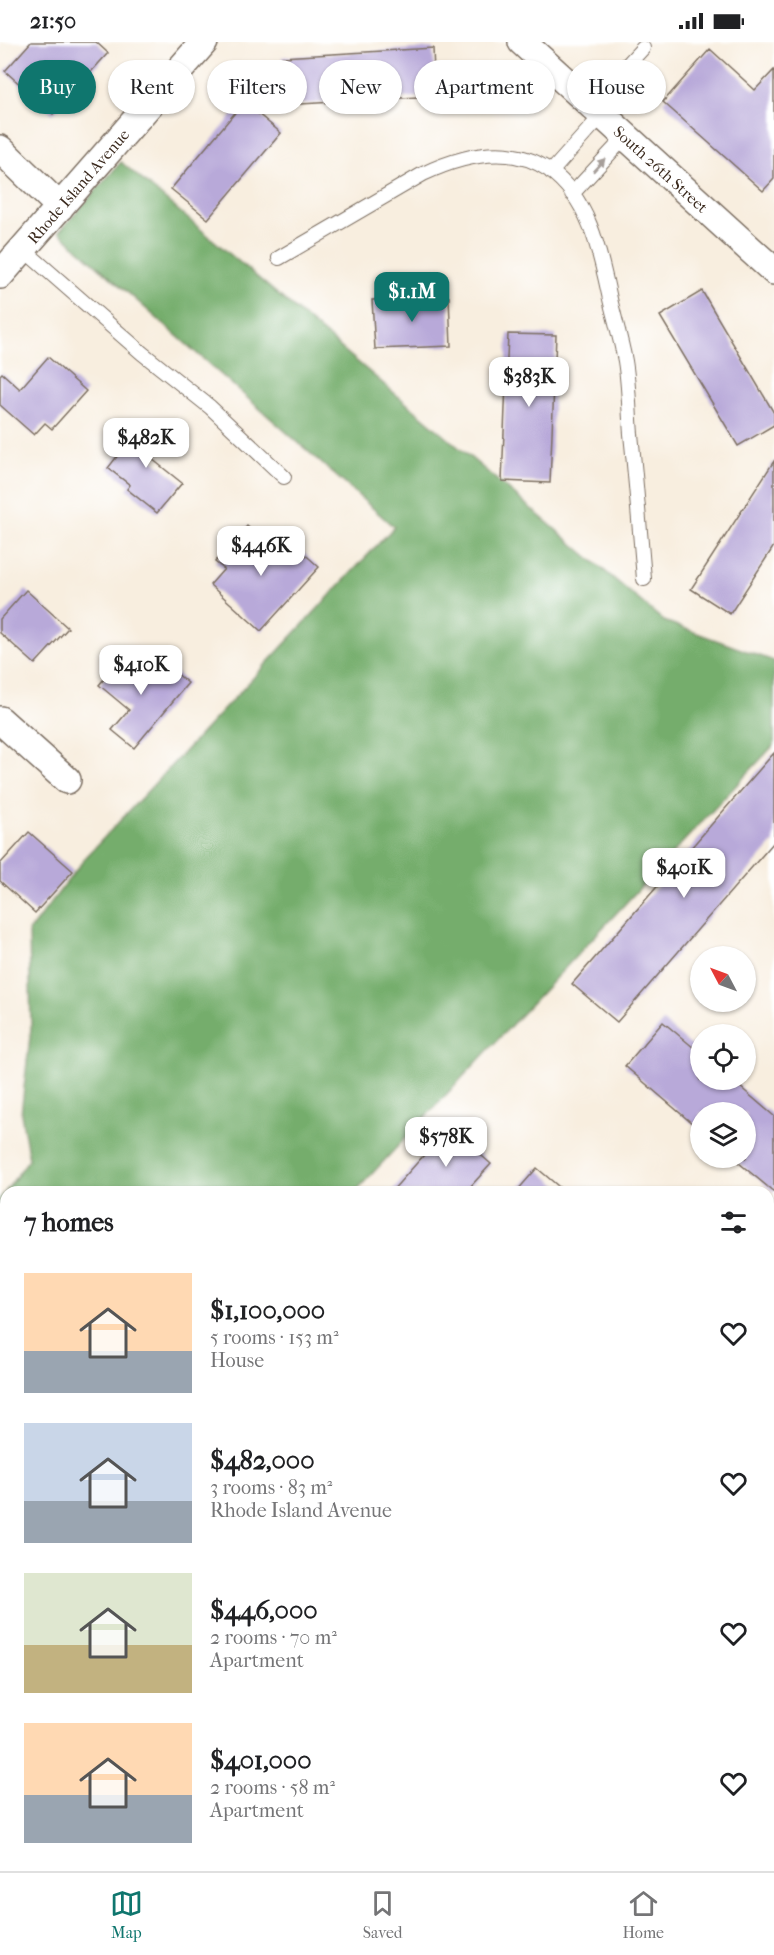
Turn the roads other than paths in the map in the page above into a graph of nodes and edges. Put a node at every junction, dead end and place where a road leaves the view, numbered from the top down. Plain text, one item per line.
1 (204, 42) edge
2 (522, 42) edge
3 (643, 44) edge
4 (632, 60) edge
5 (567, 83) edge
6 (594, 114) edge
7 (601, 114) edge
8 (626, 136) junction
9 (0, 149) edge
10 (551, 172) junction
11 (572, 194) junction
12 (60, 207) junction
13 (23, 249) junction
14 (279, 258) dead end
15 (772, 264) edge
16 (0, 275) edge
17 (284, 477) dead end
18 (644, 579) dead end
19 (0, 720) edge
20 (67, 780) dead end

1 - 12 street, Rhode Island Avenue
2 - 5 street, South 26th Street
3 - 4 lane
6 - 10 lane
7 - 8 street, South 26th Street
11 -> 8 lane
8 - 15 street, South 26th Street
9 - 12 street
10 - 11 lane
10 - 14 lane
11 - 18 lane
12 - 13 street, Rhode Island Avenue
13 - 16 street, Rhode Island Avenue
13 - 17 lane
19 - 20 street

